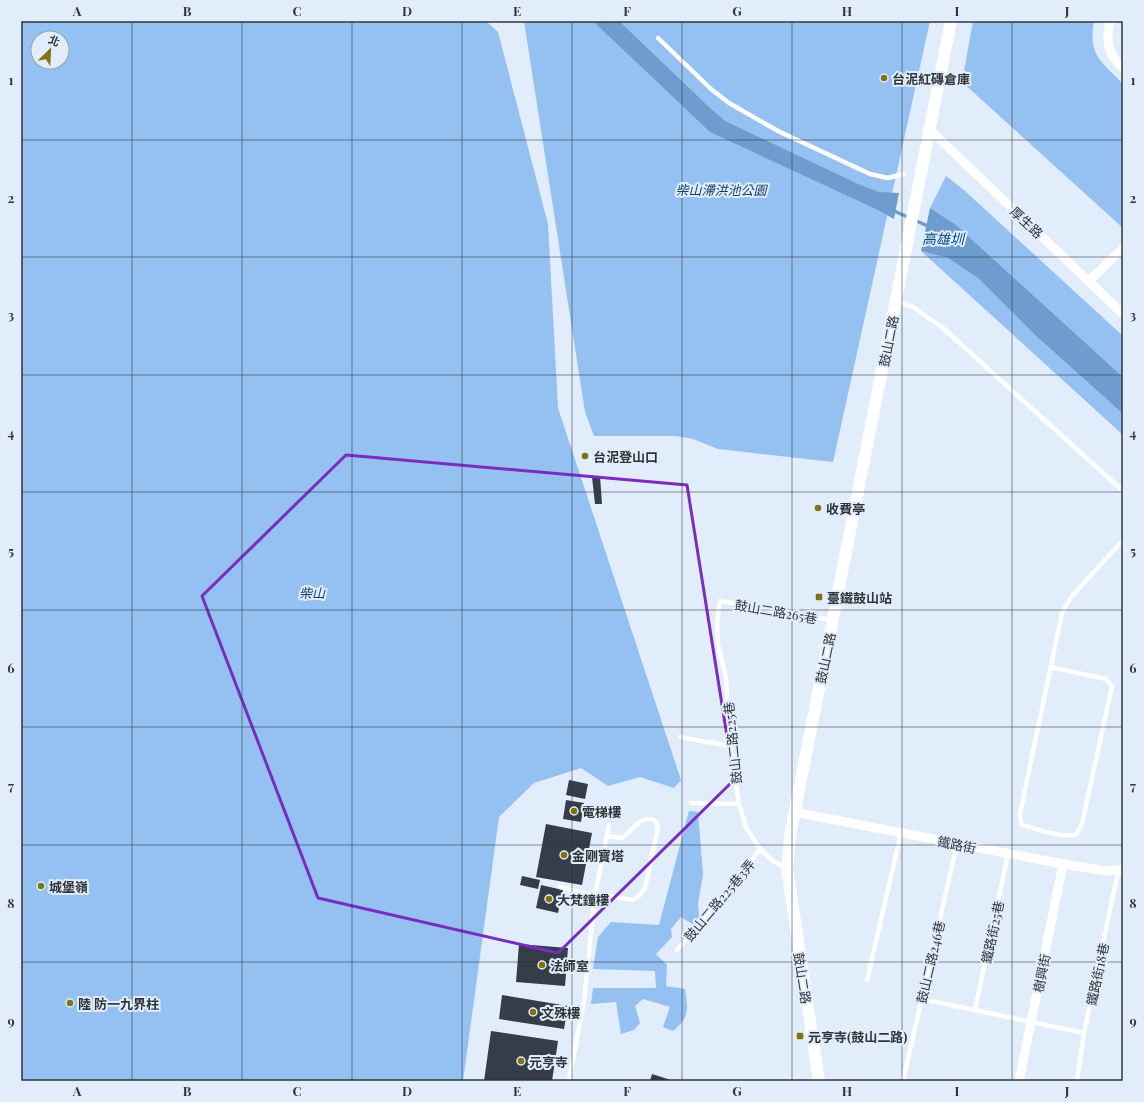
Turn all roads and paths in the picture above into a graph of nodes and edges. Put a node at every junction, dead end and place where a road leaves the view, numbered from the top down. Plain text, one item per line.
1 (951, 21) edge
2 (1110, 21) edge
3 (658, 38) dead end
4 (1123, 68) edge
5 (930, 130) junction
6 (903, 174) dead end
7 (1123, 248) edge
8 (1089, 281) junction
9 (895, 302) junction
10 (1123, 314) edge
11 (1123, 491) edge
12 (1123, 540) edge
13 (720, 600) joint
14 (833, 620) junction
15 (1050, 667) junction
16 (680, 737) dead end
17 (730, 746) junction
18 (691, 803) dead end
19 (739, 804) junction
20 (794, 812) junction
21 (609, 825) dead end
22 (901, 833) junction
23 (607, 836) junction
24 (957, 844) junction
25 (760, 849) junction
26 (1008, 854) junction
27 (1063, 864) junction
28 (787, 868) junction
29 (1122, 869) edge
30 (560, 887) dead end
31 (595, 895) junction
32 (677, 950) dead end
33 (867, 980) dead end
34 (922, 999) junction
35 (975, 1010) junction
36 (1031, 1021) junction
37 (1084, 1033) junction
38 (569, 1081) edge
39 (819, 1081) edge
40 (903, 1081) edge
41 (1019, 1081) edge
42 (1077, 1081) edge

1 - 5 street
2 - 4 street
3 - 6 lane
5 - 8 street, 厚生路
5 - 9 street, 鼓山二路
7 - 8 street
8 - 10 street, 厚生路
9 - 11 lane
9 - 14 street, 鼓山二路
12 - 15 lane
13 - 14 lane, 鼓山二路265巷
13 - 17 lane, 鼓山二路225巷
14 - 20 street, 鼓山二路
15 - 15 lane
16 - 17 lane
17 - 19 lane, 鼓山二路225巷
18 - 19 lane
19 - 25 lane, 鼓山二路225巷
20 - 22 street, 鐵路街
20 - 28 street, 鼓山二路
21 - 23 lane
22 - 24 street, 鐵路街
22 - 33 lane
23 - 31 lane
23 - 31 lane
24 - 26 street, 鐵路街
24 - 34 lane, 鼓山二路246巷
25 - 28 lane, 鼓山二路225巷
25 - 32 lane, 鼓山二路225巷3弄
26 - 27 street, 鐵路街
26 - 35 lane, 鐵路街25巷
27 - 29 street, 鐵路街
27 - 36 street, 樹興街
28 - 39 street, 鼓山二路
29 - 37 lane, 鐵路街18巷
30 - 31 lane
31 - 38 lane
34 - 35 lane
34 - 40 lane, 鼓山二路246巷
35 - 36 lane
36 - 37 lane
36 - 41 street, 樹興街
37 - 42 lane, 鐵路街18巷

